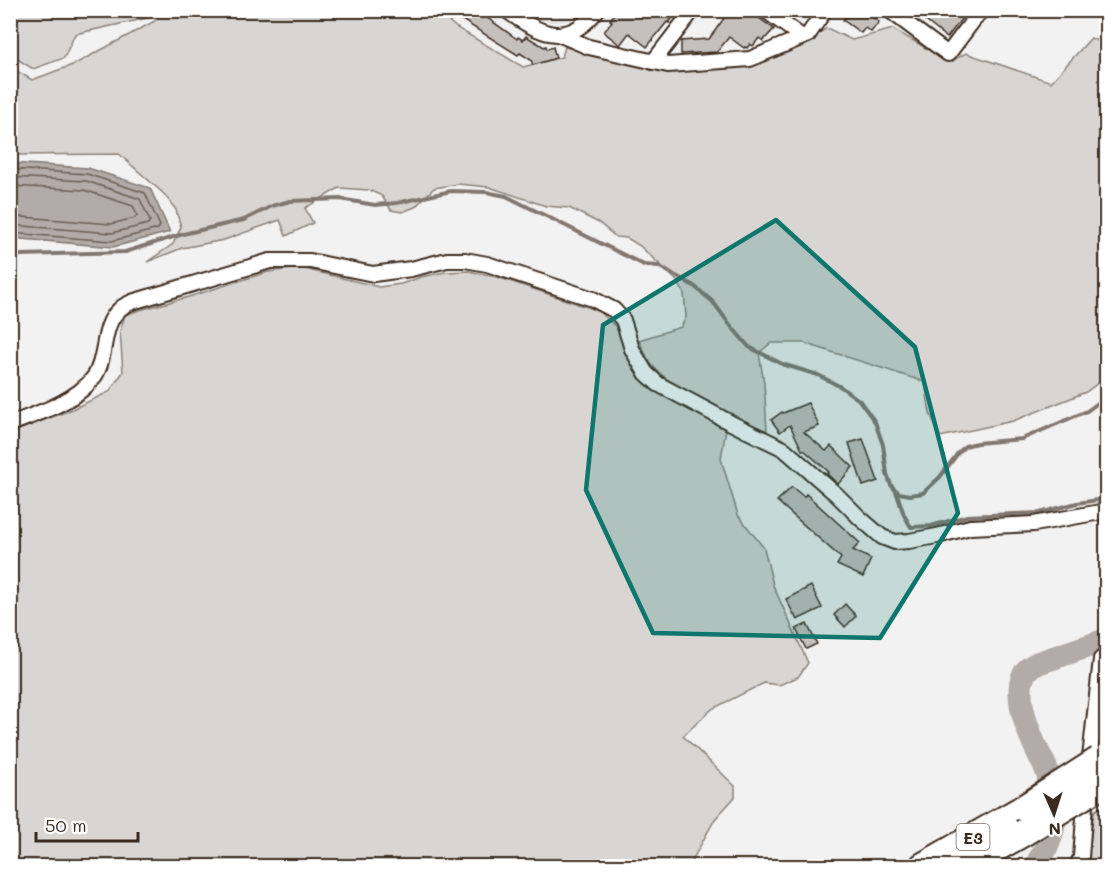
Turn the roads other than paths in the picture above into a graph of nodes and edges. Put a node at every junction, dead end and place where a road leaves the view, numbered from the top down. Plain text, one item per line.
1 (506, 10) edge
2 (597, 10) edge
3 (693, 10) edge
4 (765, 10) edge
5 (825, 10) edge
6 (889, 10) edge
7 (981, 10) edge
8 (558, 34) junction
9 (802, 37) junction
10 (653, 63) junction
11 (10, 424) edge
12 (1107, 511) edge
13 (1107, 655) edge
14 (1103, 771) edge
15 (923, 867) edge
16 (965, 867) edge
17 (1077, 867) edge

1 - 8 street
2 - 8 street
3 - 10 street
4 - 9 street
5 - 9 street
6 - 7 street
8 - 10 street
9 - 10 street
11 - 12 street
13 - 17 street
14 - 15 highway, E3, bridge
14 - 16 highway, E3, bridge

